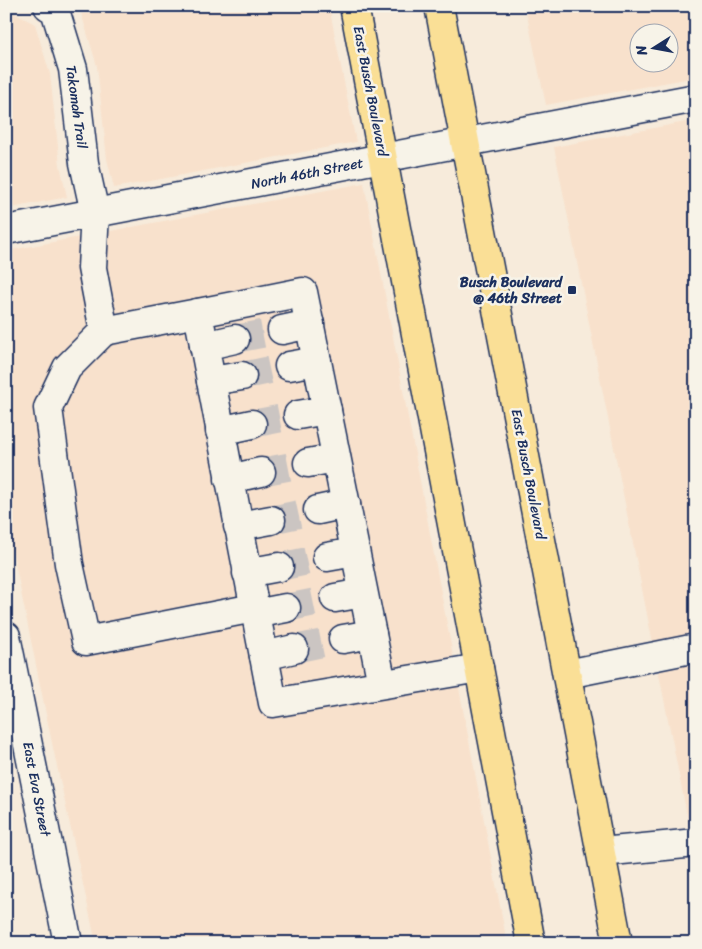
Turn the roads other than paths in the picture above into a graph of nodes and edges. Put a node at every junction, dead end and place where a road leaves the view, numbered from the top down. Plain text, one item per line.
1 (48, 6) edge
2 (354, 6) edge
3 (439, 6) edge
4 (696, 98) edge
5 (465, 142) junction
6 (384, 158) junction
7 (95, 213) junction
8 (6, 230) edge
9 (198, 313) junction
10 (310, 324) junction
11 (282, 330) tunnel mouth
12 (104, 331) junction
13 (235, 339) tunnel mouth
14 (204, 346) junction
15 (318, 361) junction
16 (289, 366) tunnel mouth
17 (242, 376) tunnel mouth
18 (211, 382) junction
19 (327, 410) junction
20 (298, 415) tunnel mouth
21 (252, 424) tunnel mouth
22 (220, 431) junction
23 (336, 458) junction
24 (308, 463) tunnel mouth
25 (261, 472) tunnel mouth
26 (229, 479) junction
27 (346, 504) junction
28 (318, 510) tunnel mouth
29 (271, 520) tunnel mouth
30 (238, 526) junction
31 (355, 552) junction
32 (327, 557) tunnel mouth
33 (279, 567) tunnel mouth
34 (248, 573) junction
35 (363, 593) junction
36 (335, 598) tunnel mouth
37 (286, 608) tunnel mouth
38 (255, 611) junction
39 (372, 634) junction
40 (6, 636) edge
41 (343, 639) tunnel mouth
42 (696, 648) edge
43 (294, 649) tunnel mouth
44 (264, 656) junction
45 (479, 668) junction
46 (567, 674) junction
47 (382, 684) junction
48 (696, 843) edge
49 (601, 852) junction
50 (68, 943) edge
51 (531, 943) edge
52 (618, 943) edge

1 - 7 street, Takomah Trail
2 - 6 main road, East Busch Boulevard
3 - 5 main road, East Busch Boulevard
4 - 5 street, North 46th Street
5 - 6 street, North 46th Street
5 - 46 main road, East Busch Boulevard
6 - 7 street, North 46th Street
6 - 45 main road, East Busch Boulevard
7 - 8 street, North 46th Street
7 - 12 street, Takomah Trail
9 - 10 street
9 - 12 street
9 - 14 street
10 - 11 street
10 - 15 street
12 - 38 street
13 - 14 street
14 - 18 street
15 - 16 street
15 - 19 street
17 - 18 street
18 - 22 street
19 - 20 street
19 - 23 street
21 - 22 street
22 - 26 street
23 - 24 street
23 - 27 street
25 - 26 street
26 - 30 street
27 - 28 street
27 - 31 street
29 - 30 street
30 - 34 street
31 - 32 street
31 - 35 street
33 - 34 street
34 - 38 street
35 - 36 street
35 - 39 street
37 - 38 street
38 - 44 street
39 - 41 street
39 - 47 street
40 - 50 street, East Eva Street
42 - 46 street
43 - 44 street
44 - 47 street
45 - 47 street
45 - 51 main road, East Busch Boulevard
46 - 49 main road, East Busch Boulevard
48 - 49 street
49 - 52 main road, East Busch Boulevard

